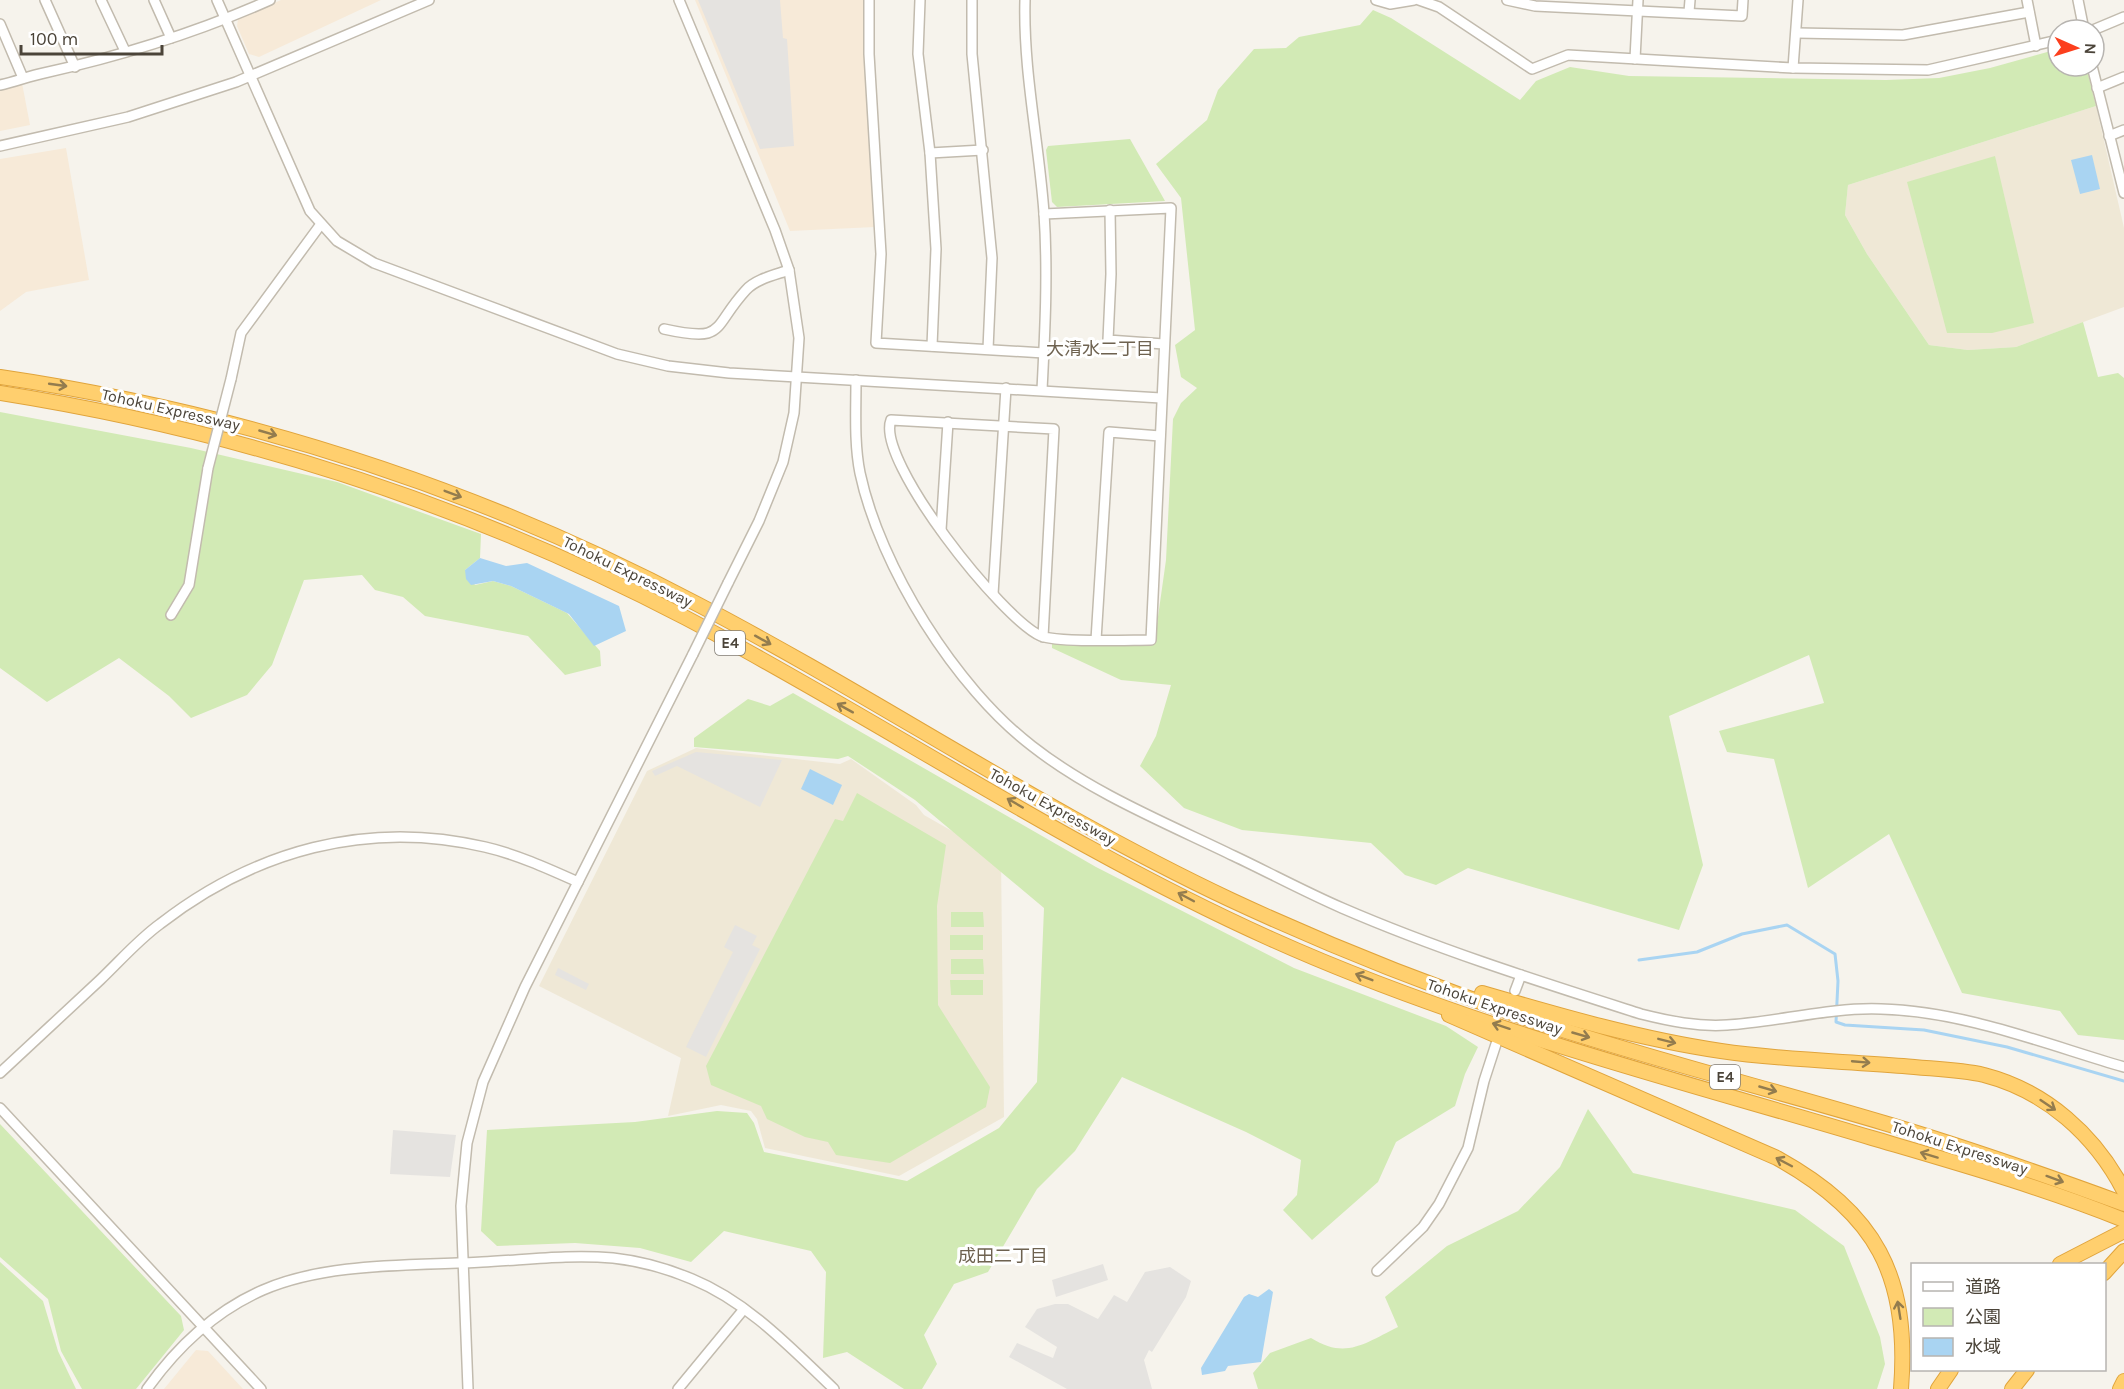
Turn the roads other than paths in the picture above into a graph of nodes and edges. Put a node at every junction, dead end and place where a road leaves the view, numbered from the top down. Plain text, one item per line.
1 (45, 0) edge
2 (101, 0) edge
3 (154, 0) edge
4 (217, 0) edge
5 (270, 0) edge
6 (429, 0) edge
7 (679, 0) edge
8 (869, 0) edge
9 (920, 0) edge
10 (972, 0) edge
11 (1025, 0) edge
12 (1376, 0) edge
13 (1414, 0) edge
14 (1419, 0) edge
15 (1507, 0) edge
16 (1690, 0) edge
17 (1743, 0) edge
18 (1798, 0) edge
19 (2026, 0) edge
20 (2078, 0) edge
21 (1583, 4) edge
22 (1637, 5) edge
23 (1689, 12) junction
24 (2029, 12) junction
25 (2124, 17) edge
26 (2082, 18) edge
27 (226, 19) junction
28 (0, 24) edge
29 (2106, 25) edge
30 (1797, 33) junction
31 (171, 38) junction
32 (2046, 43) edge
33 (2036, 46) junction
34 (124, 51) junction
35 (1635, 59) junction
36 (75, 67) junction
37 (1793, 68) junction
38 (2124, 77) edge
39 (23, 78) junction
40 (249, 78) junction
41 (2095, 78) edge
42 (0, 85) edge
43 (2097, 88) junction
44 (2124, 130) edge
45 (2109, 136) junction
46 (0, 146) edge
47 (983, 150) junction
48 (930, 153) junction
49 (2123, 187) edge
50 (1110, 210) junction
51 (1044, 214) junction
52 (321, 224) junction
53 (789, 270) junction
54 (664, 328) dead end
55 (1164, 344) junction
56 (932, 346) junction
57 (988, 349) junction
58 (1044, 353) junction
59 (0, 376) edge
60 (798, 377) junction
61 (856, 380) junction
62 (1006, 388) junction
63 (1042, 390) junction
64 (0, 393) edge
65 (1161, 398) junction
66 (948, 422) junction
67 (1003, 424) junction
68 (1160, 435) junction
69 (941, 530) junction
70 (993, 594) junction
71 (171, 615) dead end
72 (1043, 637) junction
73 (1096, 640) junction
74 (578, 882) junction
75 (1329, 944) junction
76 (1521, 975) junction
77 (1515, 991) dead end
78 (1418, 998) junction
79 (1496, 1044) dead end
80 (2124, 1067) edge
81 (0, 1073) edge
82 (0, 1108) edge
83 (2124, 1191) edge
84 (2124, 1204) edge
85 (2124, 1220) edge
86 (2124, 1231) edge
87 (2124, 1251) edge
88 (461, 1263) junction
89 (2062, 1263) edge
90 (1377, 1271) dead end
91 (2106, 1271) edge
92 (744, 1308) junction
93 (203, 1327) junction
94 (1951, 1371) edge
95 (2026, 1371) edge
96 (2124, 1381) edge
97 (147, 1389) edge
98 (261, 1389) edge
99 (468, 1389) edge
100 (678, 1389) edge
101 (834, 1389) edge
102 (1901, 1389) edge
103 (1938, 1389) edge
104 (2012, 1389) edge
105 (2120, 1389) edge

1 - 36 street
2 - 34 street
3 - 31 street
4 - 27 street
5 - 27 street
6 - 40 street
7 - 53 street
8 - 56 street
9 - 48 street
10 - 47 street
11 - 51 street
12 - 13 street
14 - 35 street
15 - 21 street
16 - 23 street
17 - 23 street
18 - 30 street
19 - 24 street
20 - 26 street
21 - 22 street
22 - 23 street
22 - 35 street
24 - 30 street
24 - 33 street
25 - 29 street
27 - 31 street
27 - 40 street
28 - 39 street
30 - 37 street
31 - 34 street
32 - 33 street
33 - 37 street
34 - 36 street
35 - 37 street
36 - 39 street
38 - 43 street
39 - 42 street
40 - 46 street
40 - 52 street
41 - 43 street
43 - 45 street
44 - 45 street
45 - 49 street
47 - 48 street
47 - 57 street
48 - 56 street
50 - 51 street
50 - 55 street
50 - 55 street
51 - 58 street
52 - 60 street
52 - 71 street, bridge
53 - 54 street
53 - 60 street
55 - 65 street
56 - 57 street
57 - 58 street
58 - 63 street
59 -> 75 highway, Tohoku Expressway / E4
60 - 61 street
60 - 74 street, bridge
61 - 62 street
61 - 76 street
62 - 63 street
62 - 67 street
63 - 65 street
78 -> 64 highway, Tohoku Expressway / E4
65 - 68 street
66 - 67 street
66 - 69 street
66 - 69 street
67 - 70 street
67 - 72 street
68 - 73 street
68 - 73 street
69 - 70 street
70 - 72 street
72 - 73 street
74 - 81 street
74 - 88 street
75 -> 83 highway
75 -> 84 highway, Tohoku Expressway / E4
76 - 77 street
76 - 80 street
85 -> 78 highway, Tohoku Expressway / E4
102 -> 78 highway
79 - 90 street
82 - 93 street
86 - 89 highway
87 - 91 highway
88 - 92 street
88 - 93 street
88 - 99 street
92 - 100 street
92 - 101 street
93 - 97 street
93 - 98 street
94 - 103 highway
95 - 104 highway
96 - 105 highway

